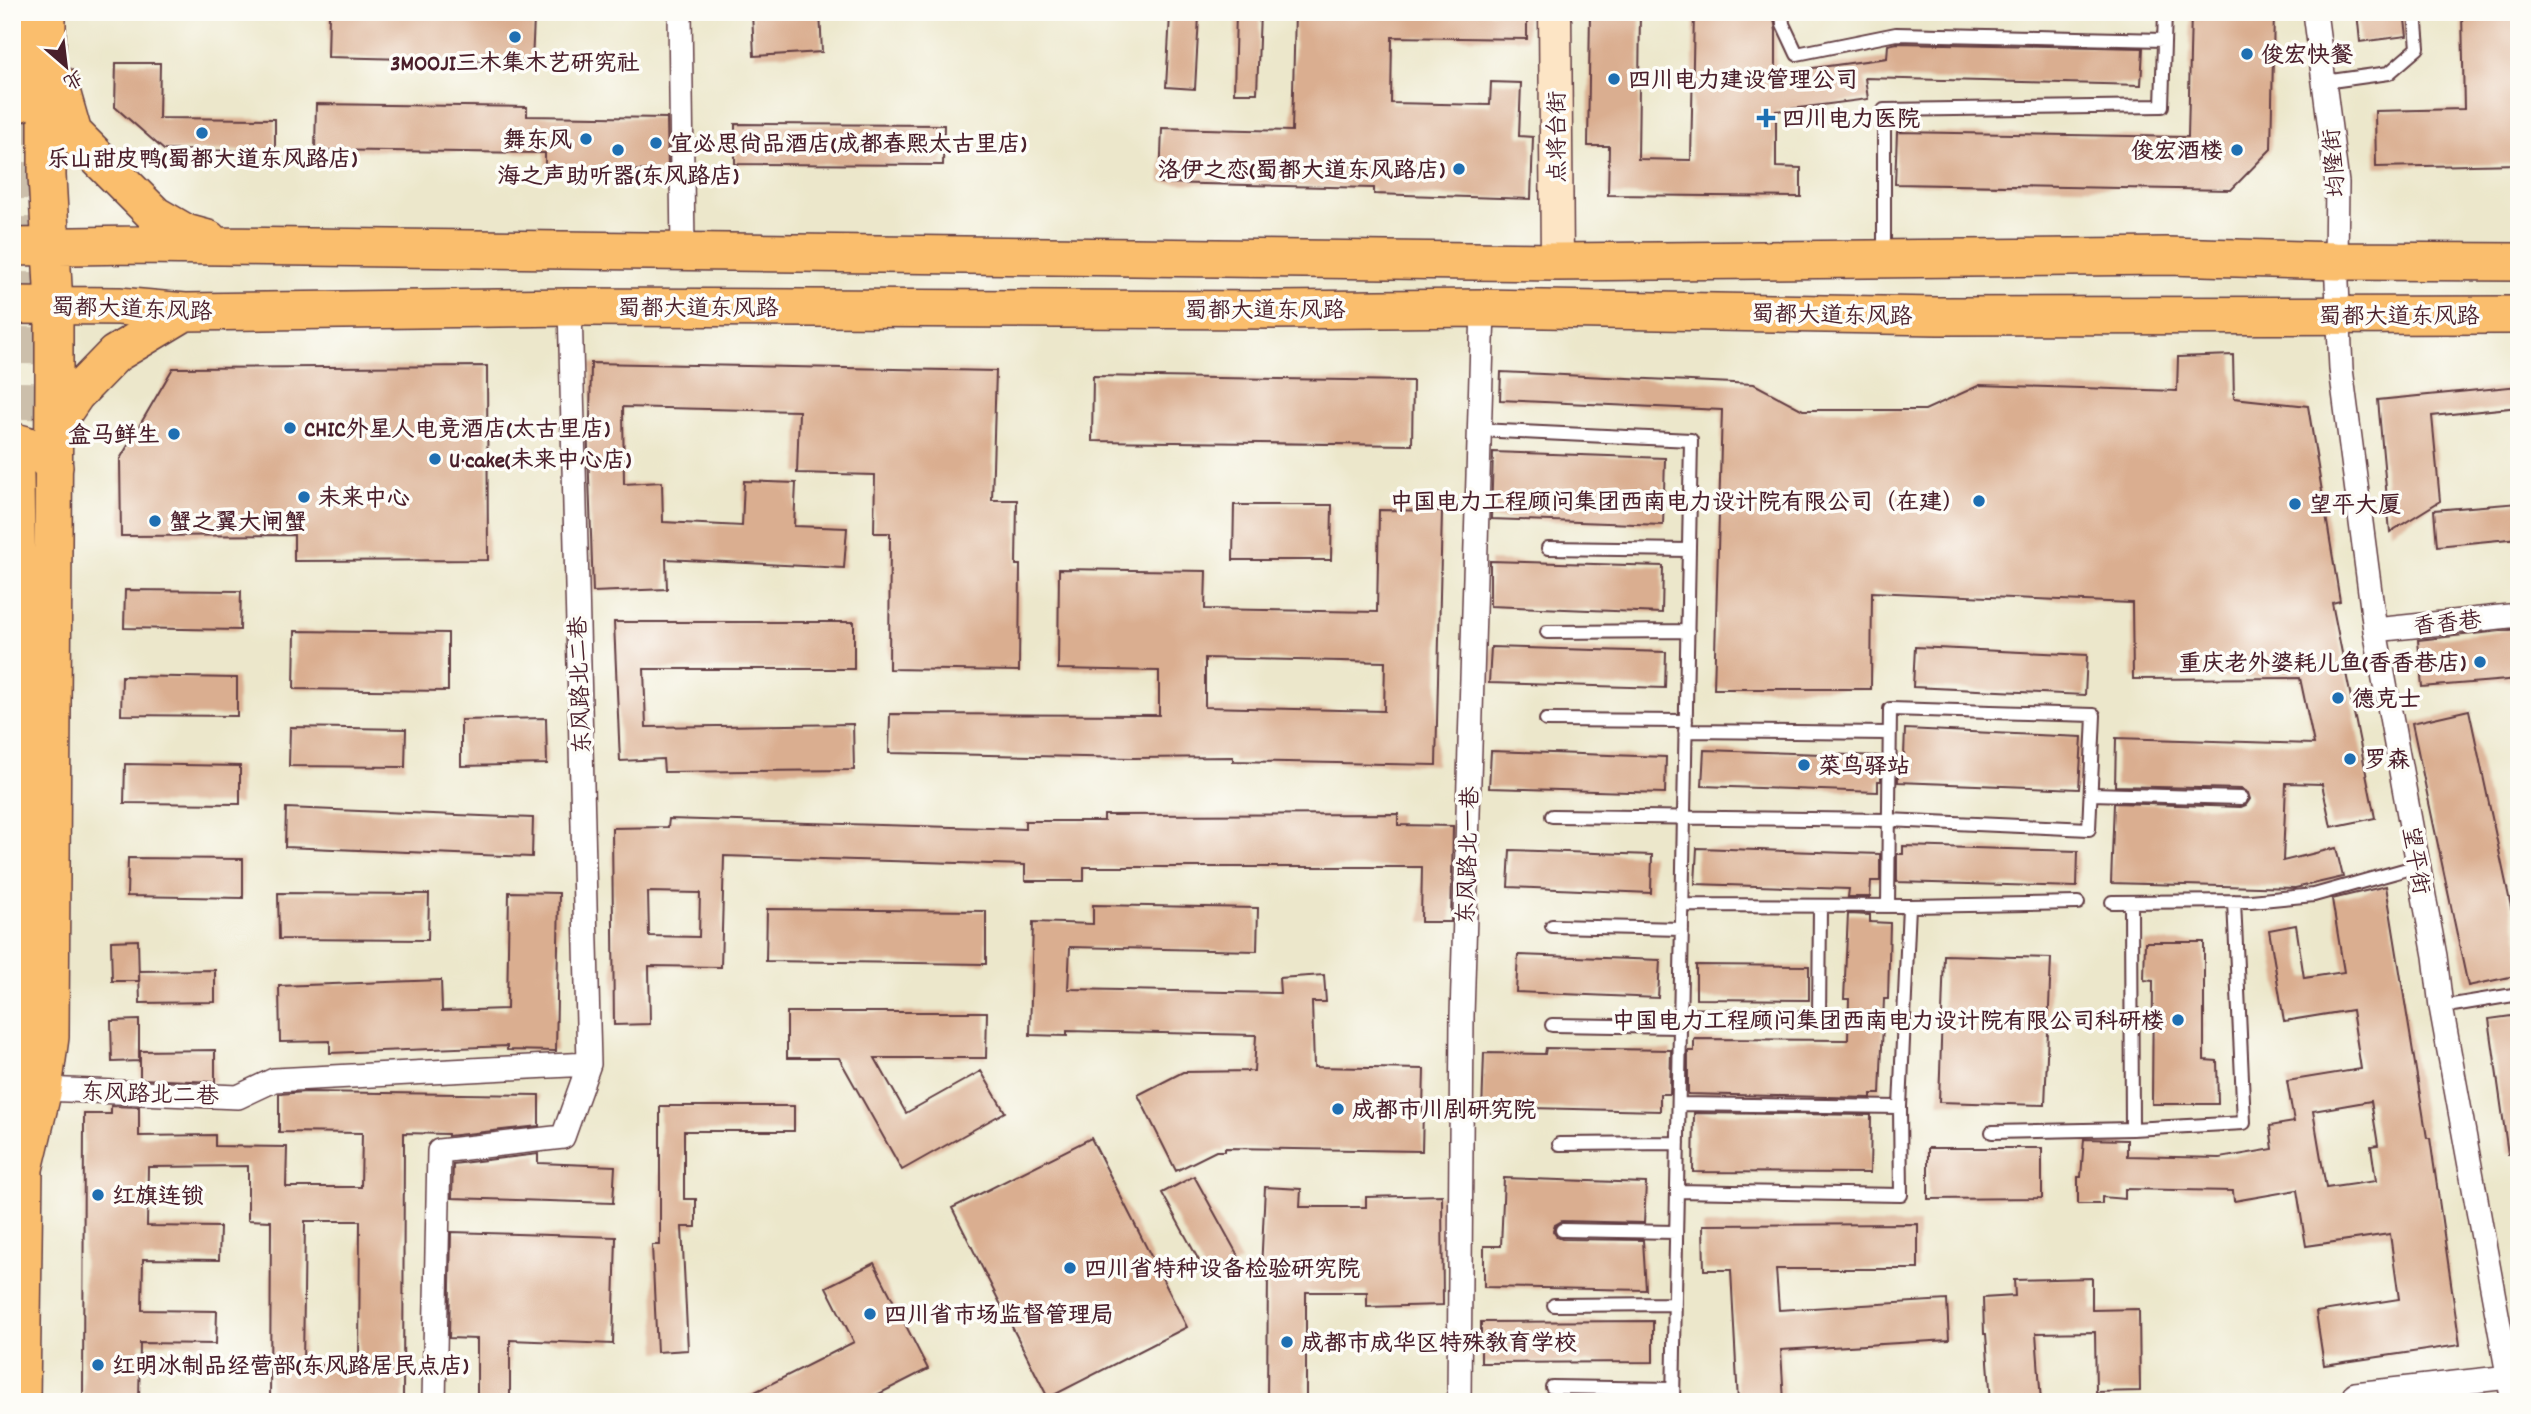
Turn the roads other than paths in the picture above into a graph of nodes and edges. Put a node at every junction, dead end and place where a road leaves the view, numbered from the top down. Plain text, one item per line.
1 (19, 12) edge
2 (680, 12) edge
3 (1555, 12) edge
4 (1782, 12) edge
5 (2165, 12) edge
6 (2315, 12) edge
7 (2415, 12) edge
8 (2164, 40) junction
9 (40, 47) edge
10 (2324, 82) junction
11 (12, 105) edge
12 (51, 246) junction
13 (12, 247) edge
14 (243, 247) junction
15 (683, 251) junction
16 (1884, 258) junction
17 (1557, 261) junction
18 (2336, 261) junction
19 (2519, 262) edge
20 (12, 305) edge
21 (54, 305) junction
22 (569, 307) junction
23 (1483, 308) junction
24 (185, 312) junction
25 (2337, 315) junction
26 (2519, 315) edge
27 (54, 426) junction
28 (1478, 430) junction
29 (14, 459) edge
30 (54, 467) junction
31 (1548, 548) dead end
32 (1689, 550) junction
33 (2519, 615) edge
34 (2375, 630) junction
35 (1688, 631) junction
36 (1547, 632) dead end
37 (1546, 720) dead end
38 (1686, 726) junction
39 (1889, 733) junction
40 (2091, 794) junction
41 (2241, 798) dead end
42 (1552, 816) dead end
43 (1684, 818) junction
44 (1888, 820) junction
45 (2418, 866) junction
46 (2234, 901) junction
47 (2112, 902) dead end
48 (2078, 903) dead end
49 (2131, 903) junction
50 (1682, 905) junction
51 (1820, 906) junction
52 (1888, 906) junction
53 (1909, 906) junction
54 (1552, 926) dead end
55 (1682, 929) junction
56 (2519, 994) edge
57 (2441, 1007) junction
58 (1681, 1021) junction
59 (1552, 1025) dead end
60 (589, 1064) junction
61 (43, 1089) junction
62 (1679, 1104) junction
63 (1900, 1107) junction
64 (2132, 1129) junction
65 (1992, 1132) dead end
66 (1678, 1143) junction
67 (1559, 1144) dead end
68 (24, 1169) junction
69 (1677, 1191) junction
70 (1562, 1230) dead end
71 (1676, 1232) junction
72 (1674, 1304) junction
73 (1554, 1305) dead end
74 (2509, 1377) junction
75 (1552, 1387) dead end
76 (1673, 1396) edge
77 (2519, 1401) edge
78 (21, 1402) edge
79 (434, 1402) edge
80 (1459, 1402) edge
81 (2355, 1402) edge
82 (2513, 1402) edge

1 - 9 main road
2 - 15 street
3 - 17 street, 点将台街
4 - 8 lane
5 - 8 lane
6 - 10 street, 均隆街
7 - 10 lane
8 - 16 lane
9 - 11 main road
9 - 12 main road
9 - 14 main road
10 - 18 street, 均隆街
12 - 13 main road
12 - 14 main road
12 - 21 main road
14 - 15 main road
15 - 17 main road
16 - 17 main road
16 - 18 main road
18 - 19 main road
18 - 25 street, 均隆街
20 - 21 main road, 蜀都大道东风路
21 - 24 main road, 蜀都大道东风路
21 - 27 main road
22 - 23 main road, 蜀都大道东风路
22 - 24 main road, 蜀都大道东风路
22 - 60 street, 东风路北二巷
23 - 25 main road, 蜀都大道东风路
23 - 28 street, 东风路北一巷
24 - 27 main road
25 - 26 main road, 蜀都大道东风路
25 - 34 street, 望平街
27 - 30 main road
28 - 32 lane
28 - 80 street, 东风路北一巷
29 - 30 main road
29 - 68 main road
30 - 61 main road
31 - 32 lane
32 - 35 lane
33 - 34 street, 香香巷
34 - 45 street, 望平街
35 - 36 lane
35 - 38 lane
37 - 38 lane
38 - 39 lane
38 - 43 lane
39 - 40 lane
39 - 44 lane
40 - 41 lane
40 - 44 lane
42 - 43 lane
43 - 44 lane
43 - 50 lane
44 - 52 lane
45 - 46 lane
45 - 57 street, 望平街
46 - 49 lane
46 - 64 lane
47 - 49 lane
48 - 53 lane
49 - 64 lane
50 - 51 lane
50 - 55 lane
51 - 52 lane
51 - 58 lane
52 - 53 lane
53 - 63 lane
54 - 55 lane
55 - 58 lane
56 - 57 lane
57 - 74 street, 望平街
58 - 59 lane
58 - 62 lane
60 - 61 street, 东风路北二巷
60 - 79 street, 东风路北二巷
61 - 68 main road
62 - 63 lane
62 - 66 lane
63 - 69 lane
64 - 65 lane
66 - 67 lane
66 - 69 lane
68 - 78 main road
69 - 71 lane
70 - 71 lane
71 - 72 lane
72 - 73 lane
72 - 76 lane
74 - 81 street
74 - 82 street, 望平街
75 - 76 lane
77 - 82 lane

